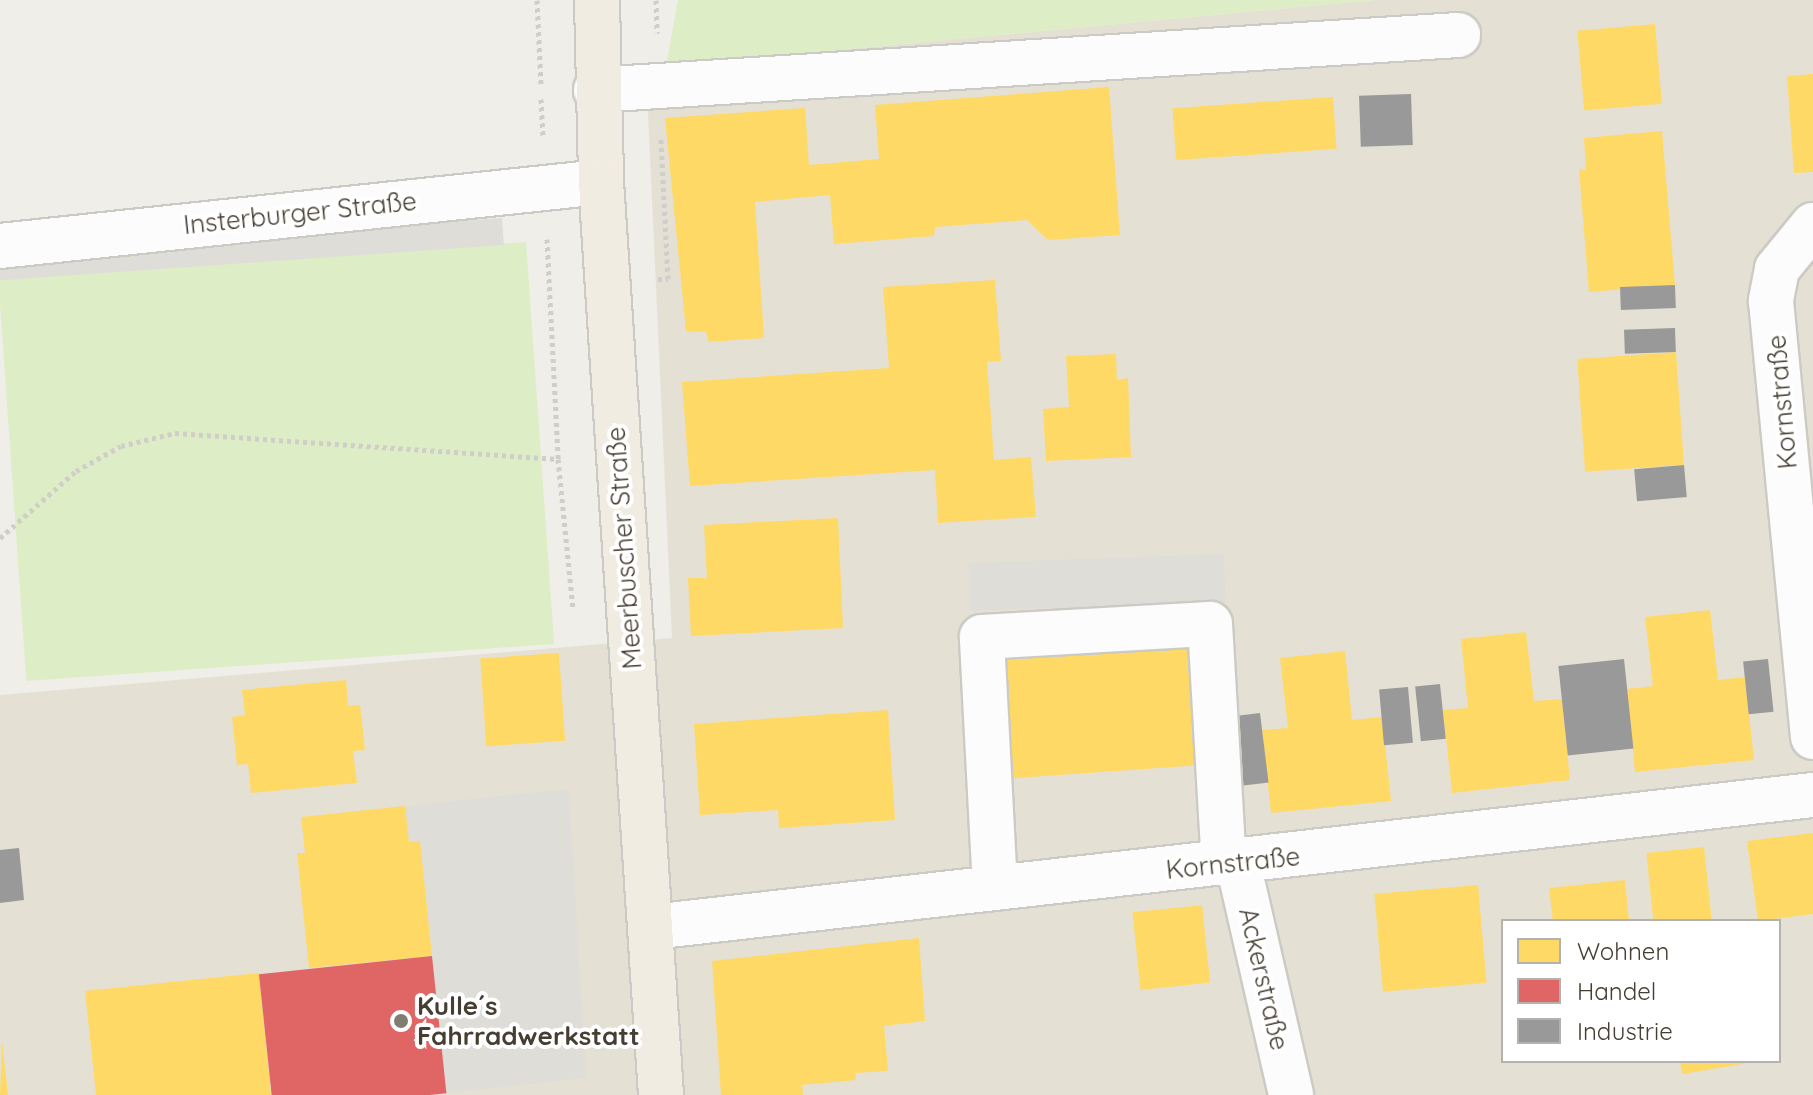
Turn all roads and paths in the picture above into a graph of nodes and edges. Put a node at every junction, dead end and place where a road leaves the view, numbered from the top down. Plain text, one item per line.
1 (597, 0) edge
2 (1458, 35) dead end
3 (596, 90) junction
4 (601, 182) junction
5 (1813, 225) edge
6 (0, 246) edge
7 (558, 459) dead end
8 (0, 538) edge
9 (1813, 737) edge
10 (1813, 795) edge
11 (1231, 864) junction
12 (995, 888) junction
13 (652, 927) junction
14 (661, 1095) edge
15 (1291, 1095) edge

1 - 3 main road, Meerbuscher Straße
2 - 3 street
3 - 4 main road, Meerbuscher Straße
4 - 6 street, Insterburger Straße
4 - 13 main road, Meerbuscher Straße
5 - 9 street, Kornstraße
7 - 8 path
10 - 11 street, Kornstraße
11 - 12 street, Kornstraße
11 - 12 street, Ackerstraße
11 - 15 street, Ackerstraße
12 - 13 street, Kornstraße
13 - 14 main road, Meerbuscher Straße

